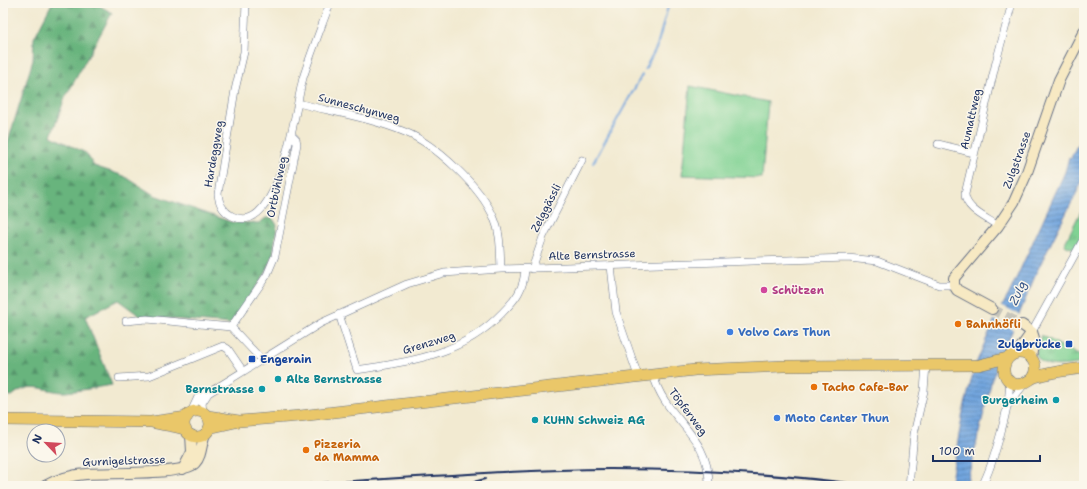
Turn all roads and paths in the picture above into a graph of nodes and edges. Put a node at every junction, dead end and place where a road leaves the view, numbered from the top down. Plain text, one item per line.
1 (246, 3) edge
2 (330, 3) edge
3 (1012, 3) edge
4 (1084, 31) edge
5 (298, 103) junction
6 (292, 136) junction
7 (938, 144) dead end
8 (974, 153) junction
9 (582, 160) dead end
10 (998, 226) junction
11 (1084, 238) edge
12 (611, 266) junction
13 (501, 269) junction
14 (529, 269) junction
15 (954, 285) junction
16 (992, 309) tunnel mouth
17 (339, 314) junction
18 (126, 320) dead end
19 (1022, 325) tunnel mouth
20 (231, 327) junction
21 (1032, 332) junction
22 (1017, 353) junction
23 (261, 359) junction
24 (1006, 359) junction
25 (1033, 360) junction
26 (926, 365) junction
27 (975, 365) junction
28 (1084, 368) edge
29 (242, 371) junction
30 (1057, 371) junction
31 (653, 374) junction
32 (638, 376) junction
33 (1005, 376) junction
34 (119, 378) dead end
35 (1029, 381) junction
36 (210, 392) junction
37 (1008, 405) junction
38 (189, 414) junction
39 (205, 414) junction
40 (3, 420) edge
41 (240, 421) junction
42 (151, 422) junction
43 (207, 431) junction
44 (188, 432) junction
45 (183, 469) junction
46 (45, 486) edge
47 (709, 486) edge
48 (908, 486) edge
49 (982, 486) edge

1 - 6 street, Hardeggweg
2 - 5 street, Ortbühlweg
3 - 8 street, Aumattweg
4 - 10 street, Zulgstrasse
5 - 6 street, Ortbühlweg
5 - 13 street, Sunneschynweg
6 - 20 street, Ortbühlweg
7 - 8 street
8 - 10 street, Aumattweg
9 - 14 street, Zelggässli
10 - 15 street, Zulgstrasse
11 - 21 street
12 - 14 street, Alte Bernstrasse
12 - 15 street, Alte Bernstrasse
12 - 32 street
13 - 14 street, Alte Bernstrasse
13 - 17 street, Alte Bernstrasse
14 - 17 street, Grenzweg
15 - 16 street
17 - 23 street, Alte Bernstrasse
18 - 20 street
19 - 21 street
20 - 23 street
21 - 22 street
21 - 25 street
22 - 24 main road
22 - 25 main road
23 - 29 street, Alte Bernstrasse
24 - 27 main road
24 - 33 main road
25 - 30 main road
25 - 35 main road
26 - 27 main road
26 - 31 main road
26 - 48 street
27 - 33 main road
28 - 30 main road
29 - 34 street
29 - 36 street, Alte Bernstrasse
30 - 35 main road
31 - 32 main road
31 - 47 street, Töpferweg
32 - 41 main road
33 - 35 main road
33 - 37 street
35 - 37 street
36 - 38 street, Alte Bernstrasse
36 - 39 street
37 - 49 street
38 - 39 main road
38 - 42 main road
38 - 44 main road
39 - 41 main road
39 - 43 main road
40 - 42 main road
41 - 43 main road
42 - 44 main road
43 - 44 main road
43 - 45 street
44 - 45 street
45 - 46 street, Gurnigelstrasse

